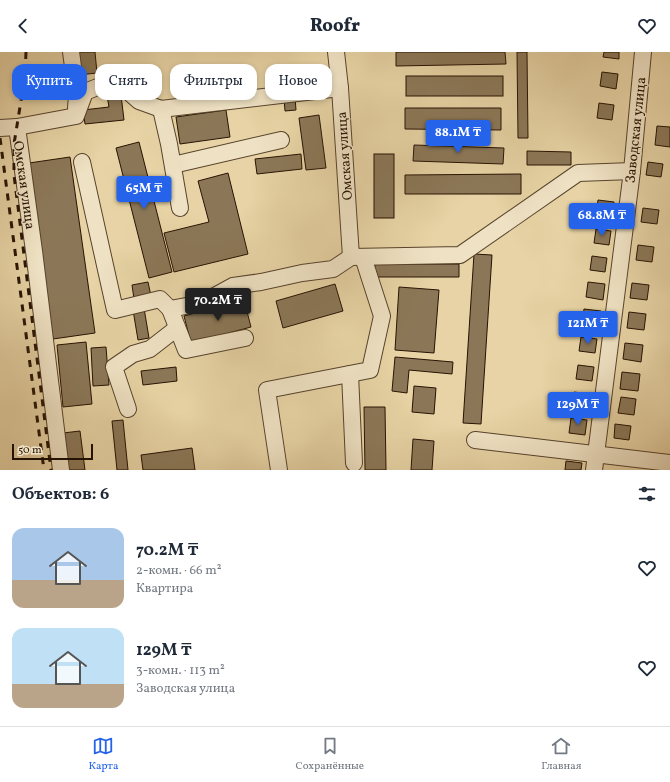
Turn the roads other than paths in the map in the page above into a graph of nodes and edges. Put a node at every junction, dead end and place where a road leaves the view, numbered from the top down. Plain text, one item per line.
1 (71, 52) edge
2 (336, 52) edge
3 (643, 52) edge
4 (340, 88) junction
5 (161, 109) junction
6 (76, 116) junction
7 (17, 127) junction
8 (0, 128) edge
9 (281, 140) dead end
10 (82, 162) dead end
11 (173, 165) junction
12 (632, 171) junction
13 (180, 208) dead end
14 (357, 257) junction
15 (170, 309) junction
16 (177, 328) junction
17 (245, 338) dead end
18 (350, 374) junction
19 (128, 409) dead end
20 (475, 440) dead end
21 (595, 462) edge
22 (354, 463) dead end
23 (670, 463) edge
24 (60, 470) edge
25 (279, 470) edge

1 - 6 street
2 - 4 street, Омская улица
3 - 12 street, Заводская улица
4 - 5 street
4 - 14 street, Омская улица
5 - 6 street
5 - 11 street
6 - 7 street, Омская улица
7 - 8 street
7 - 24 street, Омская улица
9 - 11 street
10 - 15 street
11 - 13 street
12 - 14 street
12 - 21 street, Заводская улица
14 - 15 street
14 - 18 street, Омская улица
15 - 16 street
16 - 17 street
16 - 19 street
18 - 22 street
18 - 25 street
20 - 21 street
21 - 23 street

